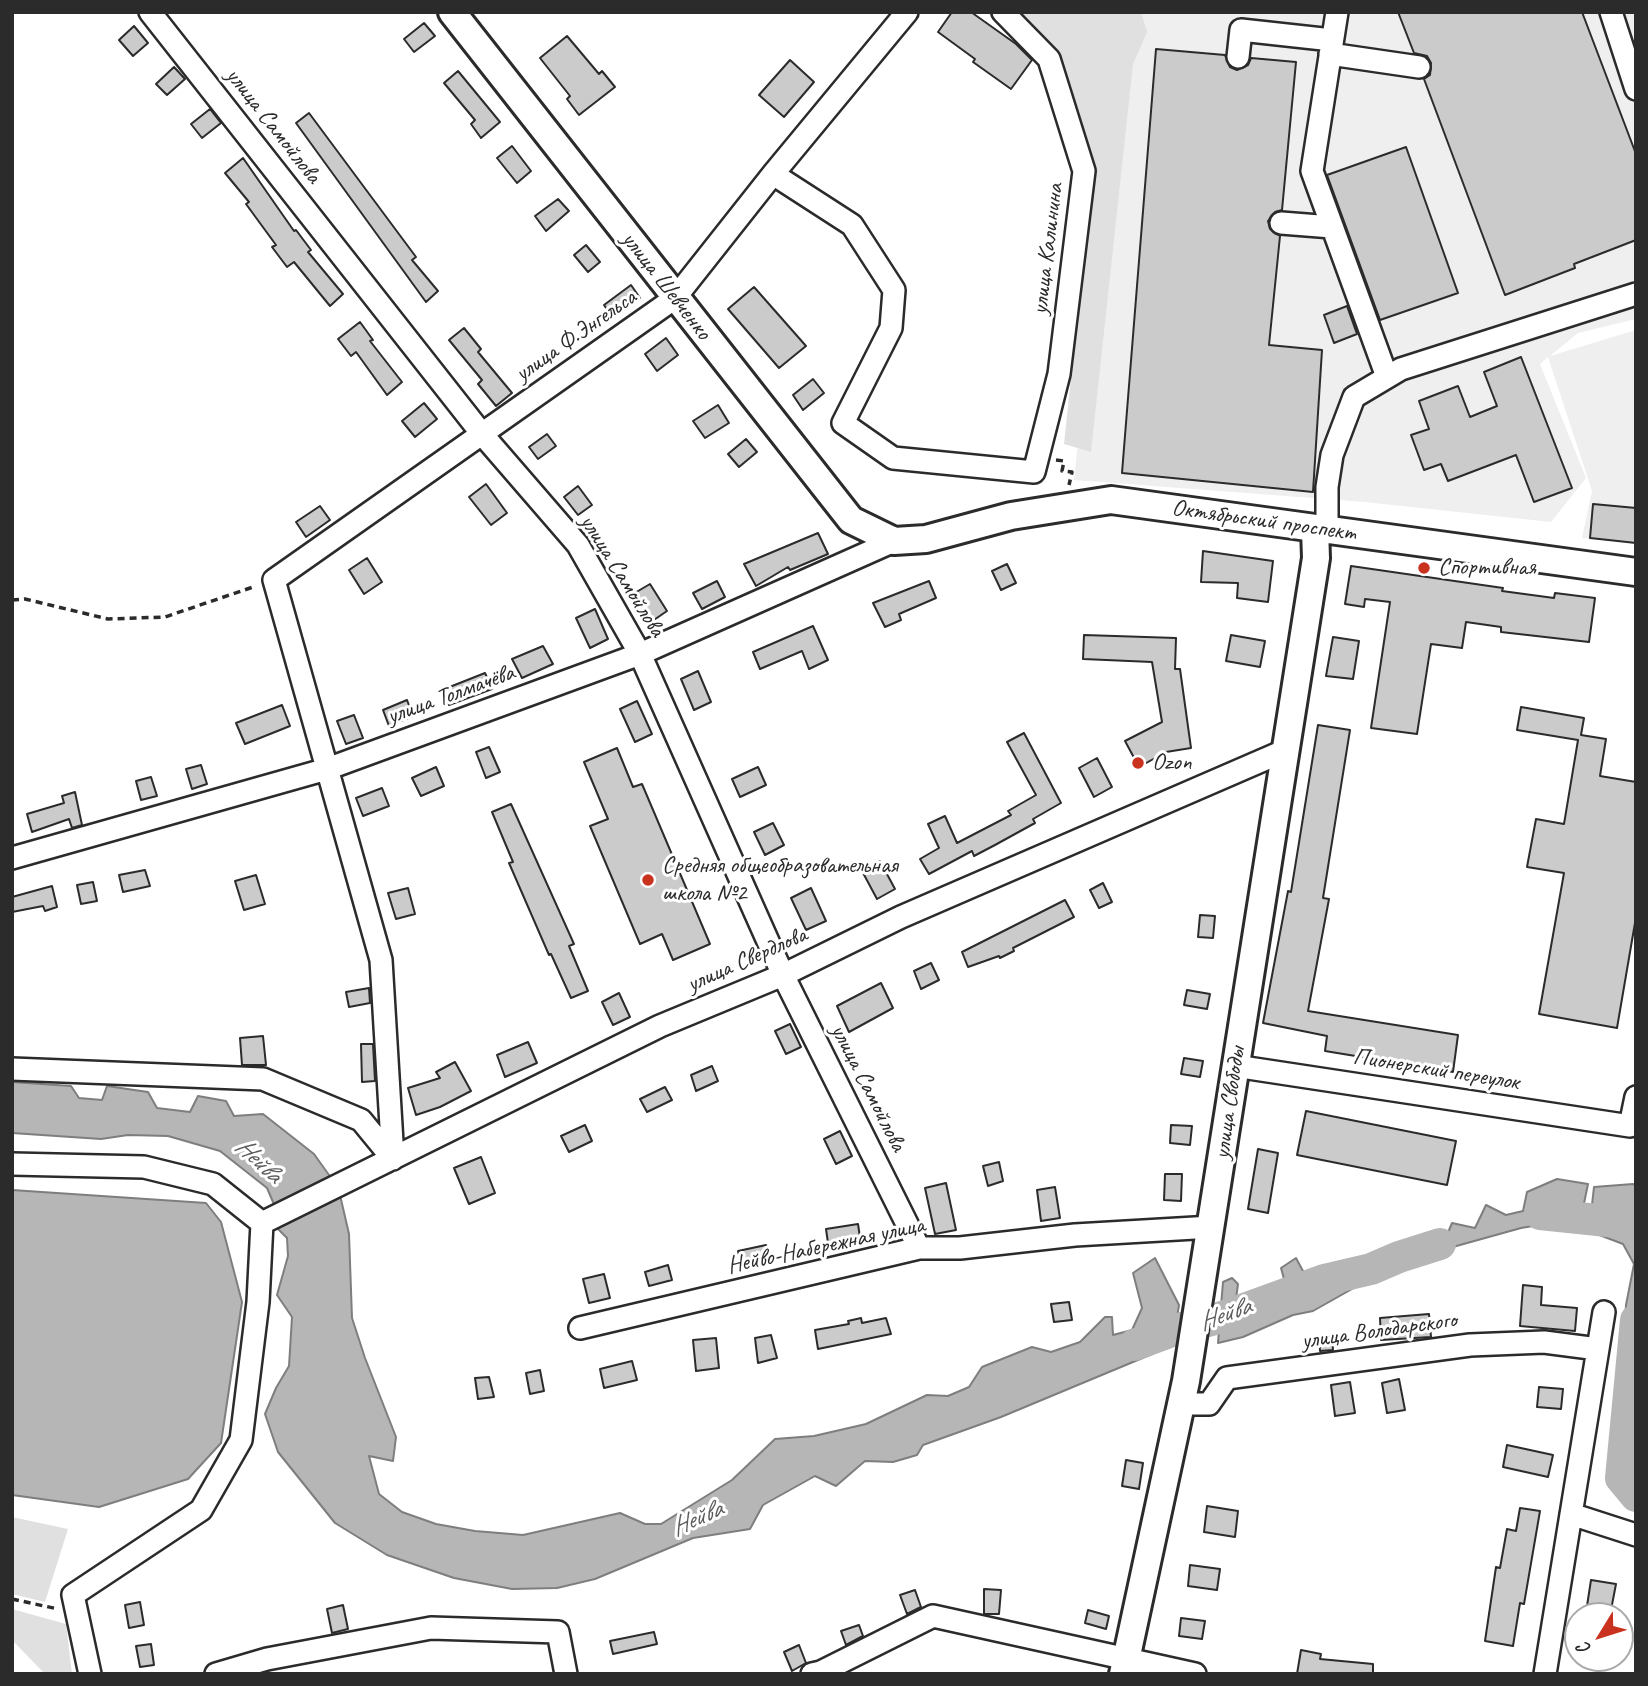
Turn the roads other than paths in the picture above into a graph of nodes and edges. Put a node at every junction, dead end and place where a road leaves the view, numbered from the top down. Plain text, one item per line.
1 (150, 12) edge
2 (452, 12) edge
3 (907, 12) edge
4 (1003, 12) edge
5 (1337, 12) edge
6 (1611, 12) edge
7 (1331, 47) junction
8 (1238, 57) dead end
9 (1419, 67) dead end
10 (1636, 89) edge
11 (772, 174) junction
12 (1281, 223) dead end
13 (1332, 227) junction
14 (1636, 294) edge
15 (675, 298) junction
16 (1387, 377) junction
17 (482, 435) junction
18 (1321, 529) junction
19 (894, 541) junction
20 (1636, 572) edge
21 (640, 654) junction
22 (1284, 751) junction
23 (327, 769) junction
24 (12, 858) edge
25 (783, 975) junction
26 (1235, 1066) junction
27 (12, 1069) edge
28 (1636, 1097) edge
29 (393, 1159) junction
30 (12, 1164) edge
31 (262, 1223) junction
32 (1212, 1227) junction
33 (919, 1248) junction
34 (1604, 1312) dead end
35 (580, 1328) dead end
36 (1598, 1349) junction
37 (1184, 1393) junction
38 (1571, 1514) junction
39 (1636, 1535) edge
40 (1125, 1666) edge
41 (90, 1674) edge
42 (216, 1674) edge
43 (566, 1674) edge
44 (812, 1674) edge
45 (1195, 1674) edge
46 (1545, 1674) edge

1 - 17 street, улица Самойлова
2 - 15 main road, улица Шевченко
3 - 11 street, улица Ф.Энгельса
4 - 11 street, улица Калинина
5 - 7 street
6 - 10 street
7 - 8 street
7 - 9 street
7 - 13 street
11 - 15 street, улица Ф.Энгельса
12 - 13 street
13 - 16 street
14 - 16 street
15 - 17 street, улица Ф.Энгельса
15 - 19 main road, улица Шевченко
16 - 18 street
17 - 21 street, улица Самойлова
17 - 23 street, улица Ф.Энгельса
18 - 19 main road, Октябрьский проспект
18 - 20 main road, Октябрьский проспект
18 - 22 main road, улица Свободы
19 - 21 street, улица Толмачёва
21 - 23 street, улица Толмачёва
21 - 25 street, улица Самойлова
22 - 25 street, улица Свердлова
22 - 26 main road, улица Свободы
23 - 24 street, улица Толмачёва
23 - 29 street
25 - 29 street, улица Свердлова
25 - 33 street, улица Самойлова
26 - 28 street, Пионерский переулок
26 - 32 main road, улица Свободы
27 - 29 street
29 - 31 street, улица Свердлова
30 - 31 street
31 - 41 street
32 - 33 street, Нейво-Набережная улица
32 - 37 main road, улица Свободы
33 - 35 street, Нейво-Набережная улица
34 - 36 street
36 - 37 street, улица Володарского
36 - 38 street
37 - 40 main road, улица Свободы
38 - 39 street
38 - 46 street
40 - 44 street
40 - 45 street
42 - 43 street

